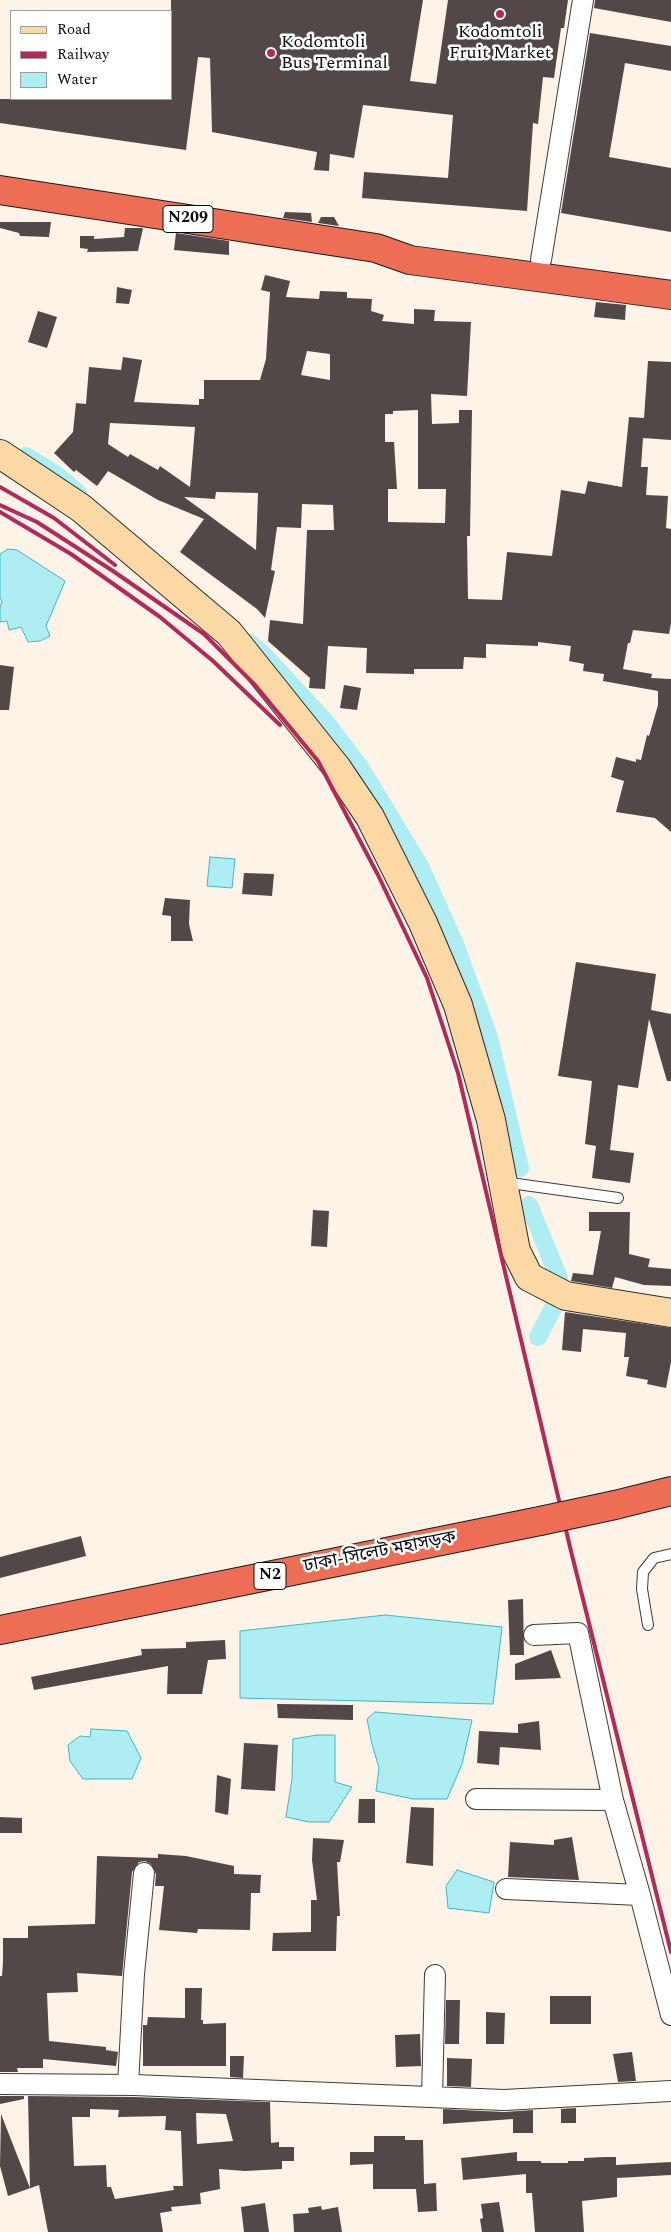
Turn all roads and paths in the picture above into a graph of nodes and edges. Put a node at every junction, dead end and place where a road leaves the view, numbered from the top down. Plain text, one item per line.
1 (583, 0) edge
2 (0, 190) edge
3 (376, 248) junction
4 (541, 260) junction
5 (671, 277) edge
6 (671, 295) edge
7 (0, 454) edge
8 (502, 1182) junction
9 (618, 1198) dead end
10 (671, 1313) edge
11 (671, 1491) edge
12 (671, 1554) edge
13 (648, 1624) dead end
14 (0, 1630) edge
15 (534, 1635) dead end
16 (476, 1799) dead end
17 (613, 1800) junction
18 (144, 1873) dead end
19 (506, 1889) dead end
20 (640, 1895) junction
21 (435, 1975) dead end
22 (671, 2015) edge
23 (0, 2084) edge
24 (128, 2085) junction
25 (671, 2091) edge
26 (432, 2097) junction

1 - 4 street
2 - 3 highway, N209
3 - 4 highway, N209
3 - 6 highway, N209
4 - 5 highway, N209
7 - 8 street
8 - 9 lane
8 - 10 street
11 - 14 highway, ঢাকা-সিলেট মহাসড়ক / N2, bridge
12 - 13 lane
15 - 17 street
16 - 17 street
17 - 20 street
18 - 24 street
19 - 20 street
20 - 22 street
21 - 26 street
23 - 24 street
24 - 26 street
25 - 26 street

